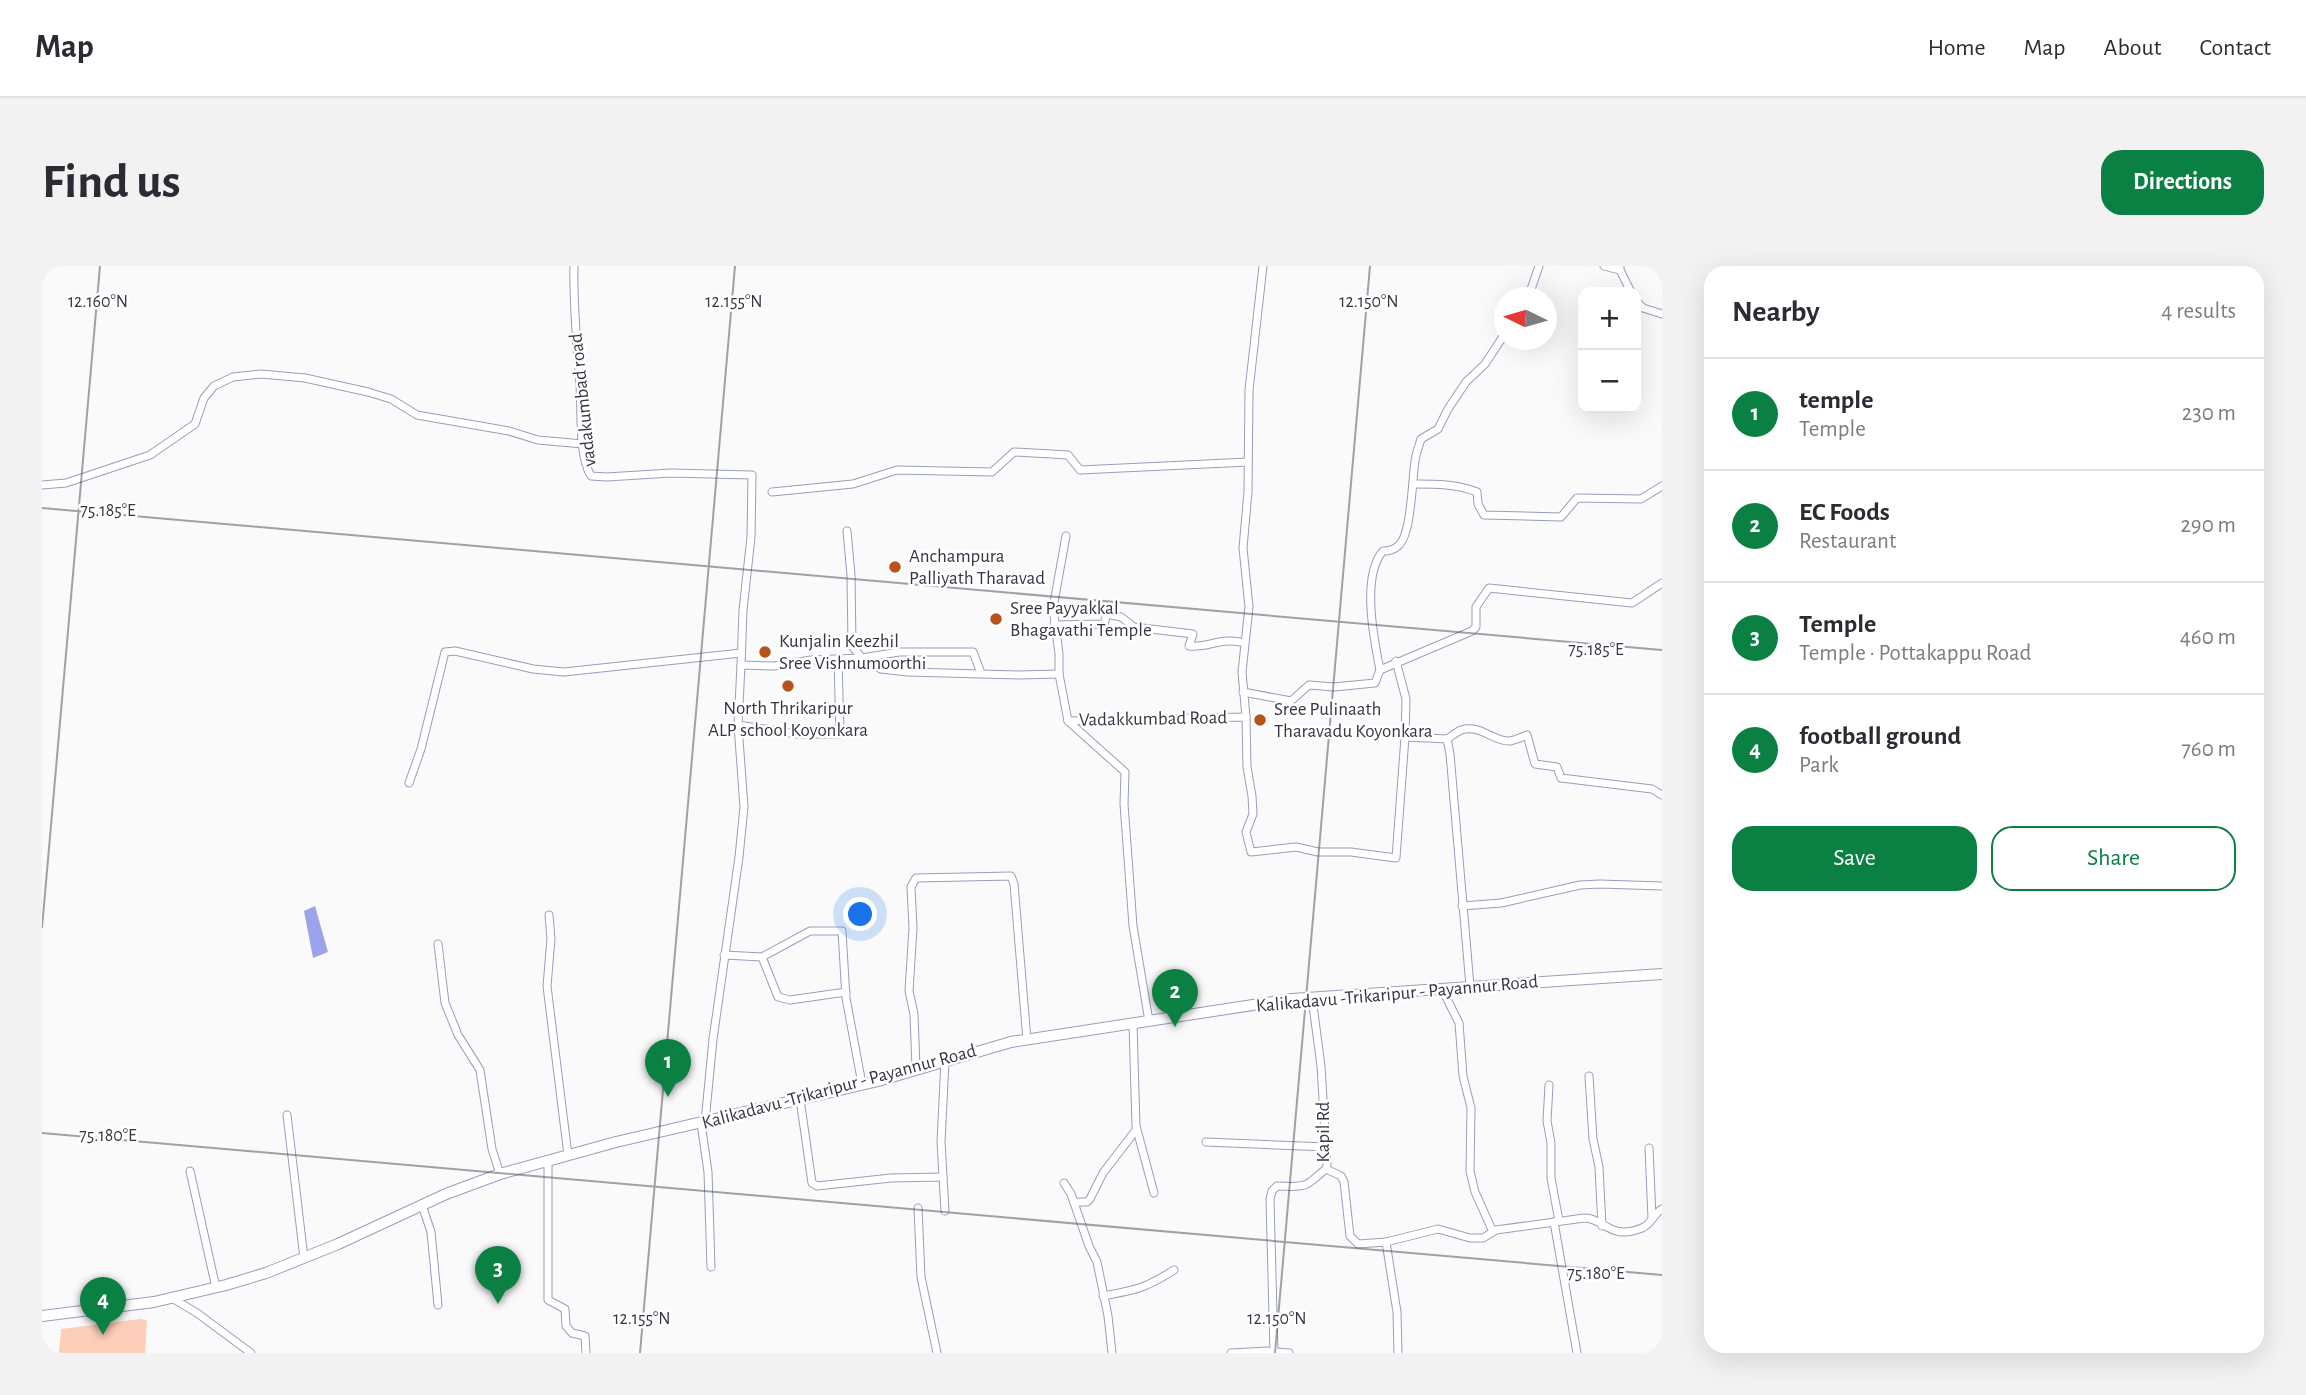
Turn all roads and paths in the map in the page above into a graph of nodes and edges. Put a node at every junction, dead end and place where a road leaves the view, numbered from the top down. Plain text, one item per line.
1 (574, 266) edge
2 (1262, 266) edge
3 (1539, 266) edge
4 (1604, 266) edge
5 (1620, 268) edge
6 (1532, 287) edge
7 (1629, 287) edge
8 (1641, 306) edge
9 (1662, 313) edge
10 (1494, 350) edge
11 (583, 444) junction
12 (1248, 462) junction
13 (1414, 484) junction
14 (42, 485) edge
15 (1662, 486) edge
16 (772, 492) dead end
17 (847, 531) dead end
18 (1066, 536) dead end
19 (1662, 583) edge
20 (1054, 625) junction
21 (1240, 642) dead end
22 (741, 653) junction
23 (862, 658) junction
24 (838, 660) junction
25 (1396, 661) junction
26 (741, 665) junction
27 (1380, 670) junction
28 (981, 673) junction
29 (1059, 674) junction
30 (1242, 692) junction
31 (1246, 717) junction
32 (1068, 721) junction
33 (738, 725) junction
34 (1405, 737) junction
35 (1447, 739) junction
36 (409, 783) dead end
37 (1662, 795) edge
38 (1662, 886) edge
39 (1462, 906) junction
40 (549, 915) dead end
41 (438, 944) dead end
42 (724, 956) junction
43 (762, 957) junction
44 (1662, 974) edge
45 (1470, 986) junction
46 (1444, 988) junction
47 (846, 992) junction
48 (1312, 998) junction
49 (1149, 1021) junction
50 (1133, 1024) junction
51 (1027, 1040) junction
52 (945, 1060) junction
53 (916, 1069) junction
54 (1589, 1076) dead end
55 (862, 1084) junction
56 (1549, 1085) dead end
57 (800, 1099) junction
58 (287, 1115) dead end
59 (703, 1123) junction
60 (1136, 1130) junction
61 (1206, 1142) dead end
62 (1326, 1147) junction
63 (1649, 1148) dead end
64 (568, 1155) junction
65 (548, 1160) junction
66 (1326, 1170) junction
67 (190, 1171) dead end
68 (500, 1174) junction
69 (943, 1177) junction
70 (1064, 1182) dead end
71 (1154, 1193) dead end
72 (1074, 1202) junction
73 (422, 1205) junction
74 (918, 1208) dead end
75 (1662, 1209) edge
76 (945, 1212) dead end
77 (1652, 1219) junction
78 (1557, 1222) junction
79 (1602, 1226) junction
80 (1493, 1232) junction
81 (1386, 1242) junction
82 (304, 1258) junction
83 (711, 1267) dead end
84 (1174, 1270) dead end
85 (216, 1288) junction
86 (1103, 1296) junction
87 (172, 1298) junction
88 (438, 1305) dead end
89 (42, 1316) edge
90 (251, 1353) edge
91 (586, 1353) edge
92 (937, 1353) edge
93 (1112, 1353) edge
94 (1231, 1353) edge
95 (1274, 1353) edge
96 (1289, 1353) edge
97 (1398, 1353) edge
98 (1577, 1353) edge

1 - 11 street, vadakumbad road
2 - 12 street
3 - 6 street
4 - 5 street
5 - 7 street
8 - 9 street
10 - 13 street
11 - 14 street
11 - 22 street, vadakumbad road
12 - 16 street
12 - 30 street
13 - 15 street
13 - 27 street
17 - 23 street
18 - 20 street, Vadakkumbad Road
19 - 25 street
20 - 21 street
20 - 29 street, Vadakkumbad Road
22 - 26 street, vadakumbad road
22 - 36 street
23 - 24 street
23 - 28 street
23 - 28 street
24 - 26 street
24 - 33 street
25 - 27 street
25 - 34 street
26 - 33 street
27 - 30 street
28 - 29 street
29 - 32 street, Vadakkumbad Road
30 - 31 street
31 - 32 street, Vadakkumbad Road
31 - 34 street, Vadakkumbad Road
32 - 49 street
33 - 42 street
34 - 35 street
35 - 37 street
35 - 39 street
38 - 39 street
39 - 45 street
40 - 64 street
41 - 68 street
42 - 43 street
42 - 59 street
43 - 47 street
43 - 47 street
44 - 45 main road, Kalikadavu -Trikaripur - Payannur Road
45 - 46 main road, Kalikadavu -Trikaripur - Payannur Road
46 - 48 main road, Kalikadavu -Trikaripur - Payannur Road
46 - 80 street
47 - 55 street
48 - 49 main road, Kalikadavu -Trikaripur - Payannur Road
48 - 62 street, Kapil Rd
49 - 50 main road, Kalikadavu -Trikaripur - Payannur Road
50 - 51 main road, Kalikadavu -Trikaripur - Payannur Road
50 - 60 street
51 - 52 main road, Kalikadavu -Trikaripur - Payannur Road
51 - 53 street
52 - 53 main road, Kalikadavu -Trikaripur - Payannur Road
52 - 69 street
53 - 55 main road, Kalikadavu -Trikaripur - Payannur Road
54 - 79 street
55 - 57 main road, Kalikadavu -Trikaripur - Payannur Road
56 - 78 street
57 - 59 main road, Kalikadavu -Trikaripur - Payannur Road
57 - 69 street
58 - 82 street
59 - 64 main road, Kalikadavu -Trikaripur - Payannur Road
59 - 83 street
60 - 71 street
60 - 72 street
61 - 62 street
62 - 66 street, Kapil Rd
63 - 77 street
64 - 65 main road, Kalikadavu -Trikaripur - Payannur Road
65 - 68 main road, Kalikadavu -Trikaripur - Payannur Road
65 - 91 street
66 - 81 street
66 - 95 street, Kapil Rd
67 - 85 street
68 - 73 main road, Kalikadavu -Trikaripur - Payannur Road
69 - 76 street
70 - 72 street
72 - 86 street
73 - 82 main road, Kalikadavu -Trikaripur - Payannur Road
73 - 88 street
74 - 92 street
75 - 77 street
77 - 79 street
78 - 79 street
78 - 80 street
78 - 98 street
80 - 81 street
81 - 97 street
82 - 85 main road, Kalikadavu -Trikaripur - Payannur Road
84 - 86 street
85 - 87 main road, Kalikadavu -Trikaripur - Payannur Road
86 - 93 street
87 - 89 main road, Kalikadavu -Trikaripur - Payannur Road
87 - 90 street
94 - 95 street
95 - 96 street

